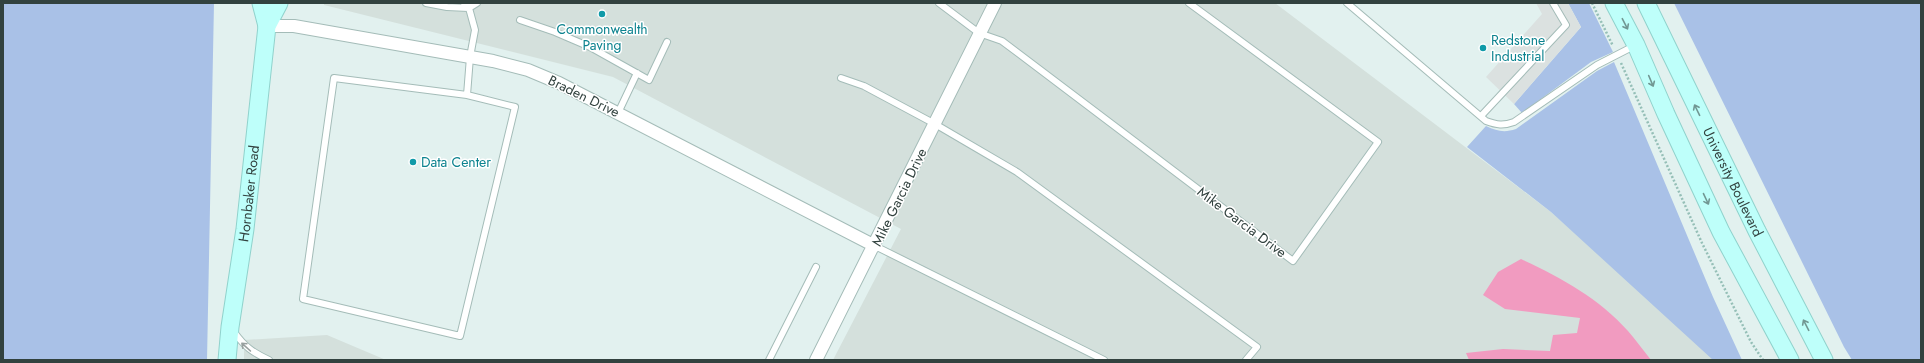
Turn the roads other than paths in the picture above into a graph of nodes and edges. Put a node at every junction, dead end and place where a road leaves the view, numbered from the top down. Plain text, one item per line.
1 (261, 3) edge
2 (279, 3) edge
3 (426, 3) edge
4 (477, 3) edge
5 (939, 3) edge
6 (995, 3) edge
7 (1189, 3) edge
8 (1346, 3) edge
9 (1553, 3) edge
10 (1614, 3) edge
11 (1646, 3) edge
12 (467, 6) edge
13 (520, 20) dead end
14 (267, 26) junction
15 (979, 33) junction
16 (667, 42) dead end
17 (1636, 45) junction
18 (470, 57) junction
19 (637, 73) junction
20 (842, 78) dead end
21 (467, 95) junction
22 (618, 113) junction
23 (1481, 116) junction
24 (935, 124) junction
25 (875, 246) junction
26 (816, 267) dead end
27 (230, 327) junction
28 (227, 360) edge
29 (269, 360) edge
30 (769, 360) edge
31 (816, 360) edge
32 (1104, 360) edge
33 (1246, 360) edge
34 (1790, 360) edge
35 (1824, 360) edge

1 - 14 main road, Hornbaker Road
2 - 14 main road, Hornbaker Road
3 - 12 lane
4 - 12 lane
5 - 15 lane, Mike Garcia Drive
6 - 15 street, Mike Garcia Drive
7 - 15 lane, Mike Garcia Drive
8 - 23 lane
9 - 23 lane
10 -> 17 main road
35 -> 11 main road, University Boulevard
12 - 18 lane
13 - 19 lane
14 - 18 street, Braden Drive
14 - 27 main road, Hornbaker Road
15 - 24 street, Mike Garcia Drive
16 - 19 lane
17 - 23 lane
17 -> 34 main road
18 - 21 lane
18 - 22 street, Braden Drive
19 - 22 lane
20 - 24 lane
21 - 21 lane
22 - 25 street, Braden Drive
24 - 25 street, Mike Garcia Drive
24 - 33 lane
25 - 31 street, Mike Garcia Drive
25 - 32 lane
26 - 30 lane
27 - 28 main road, Hornbaker Road
29 -> 27 lane

